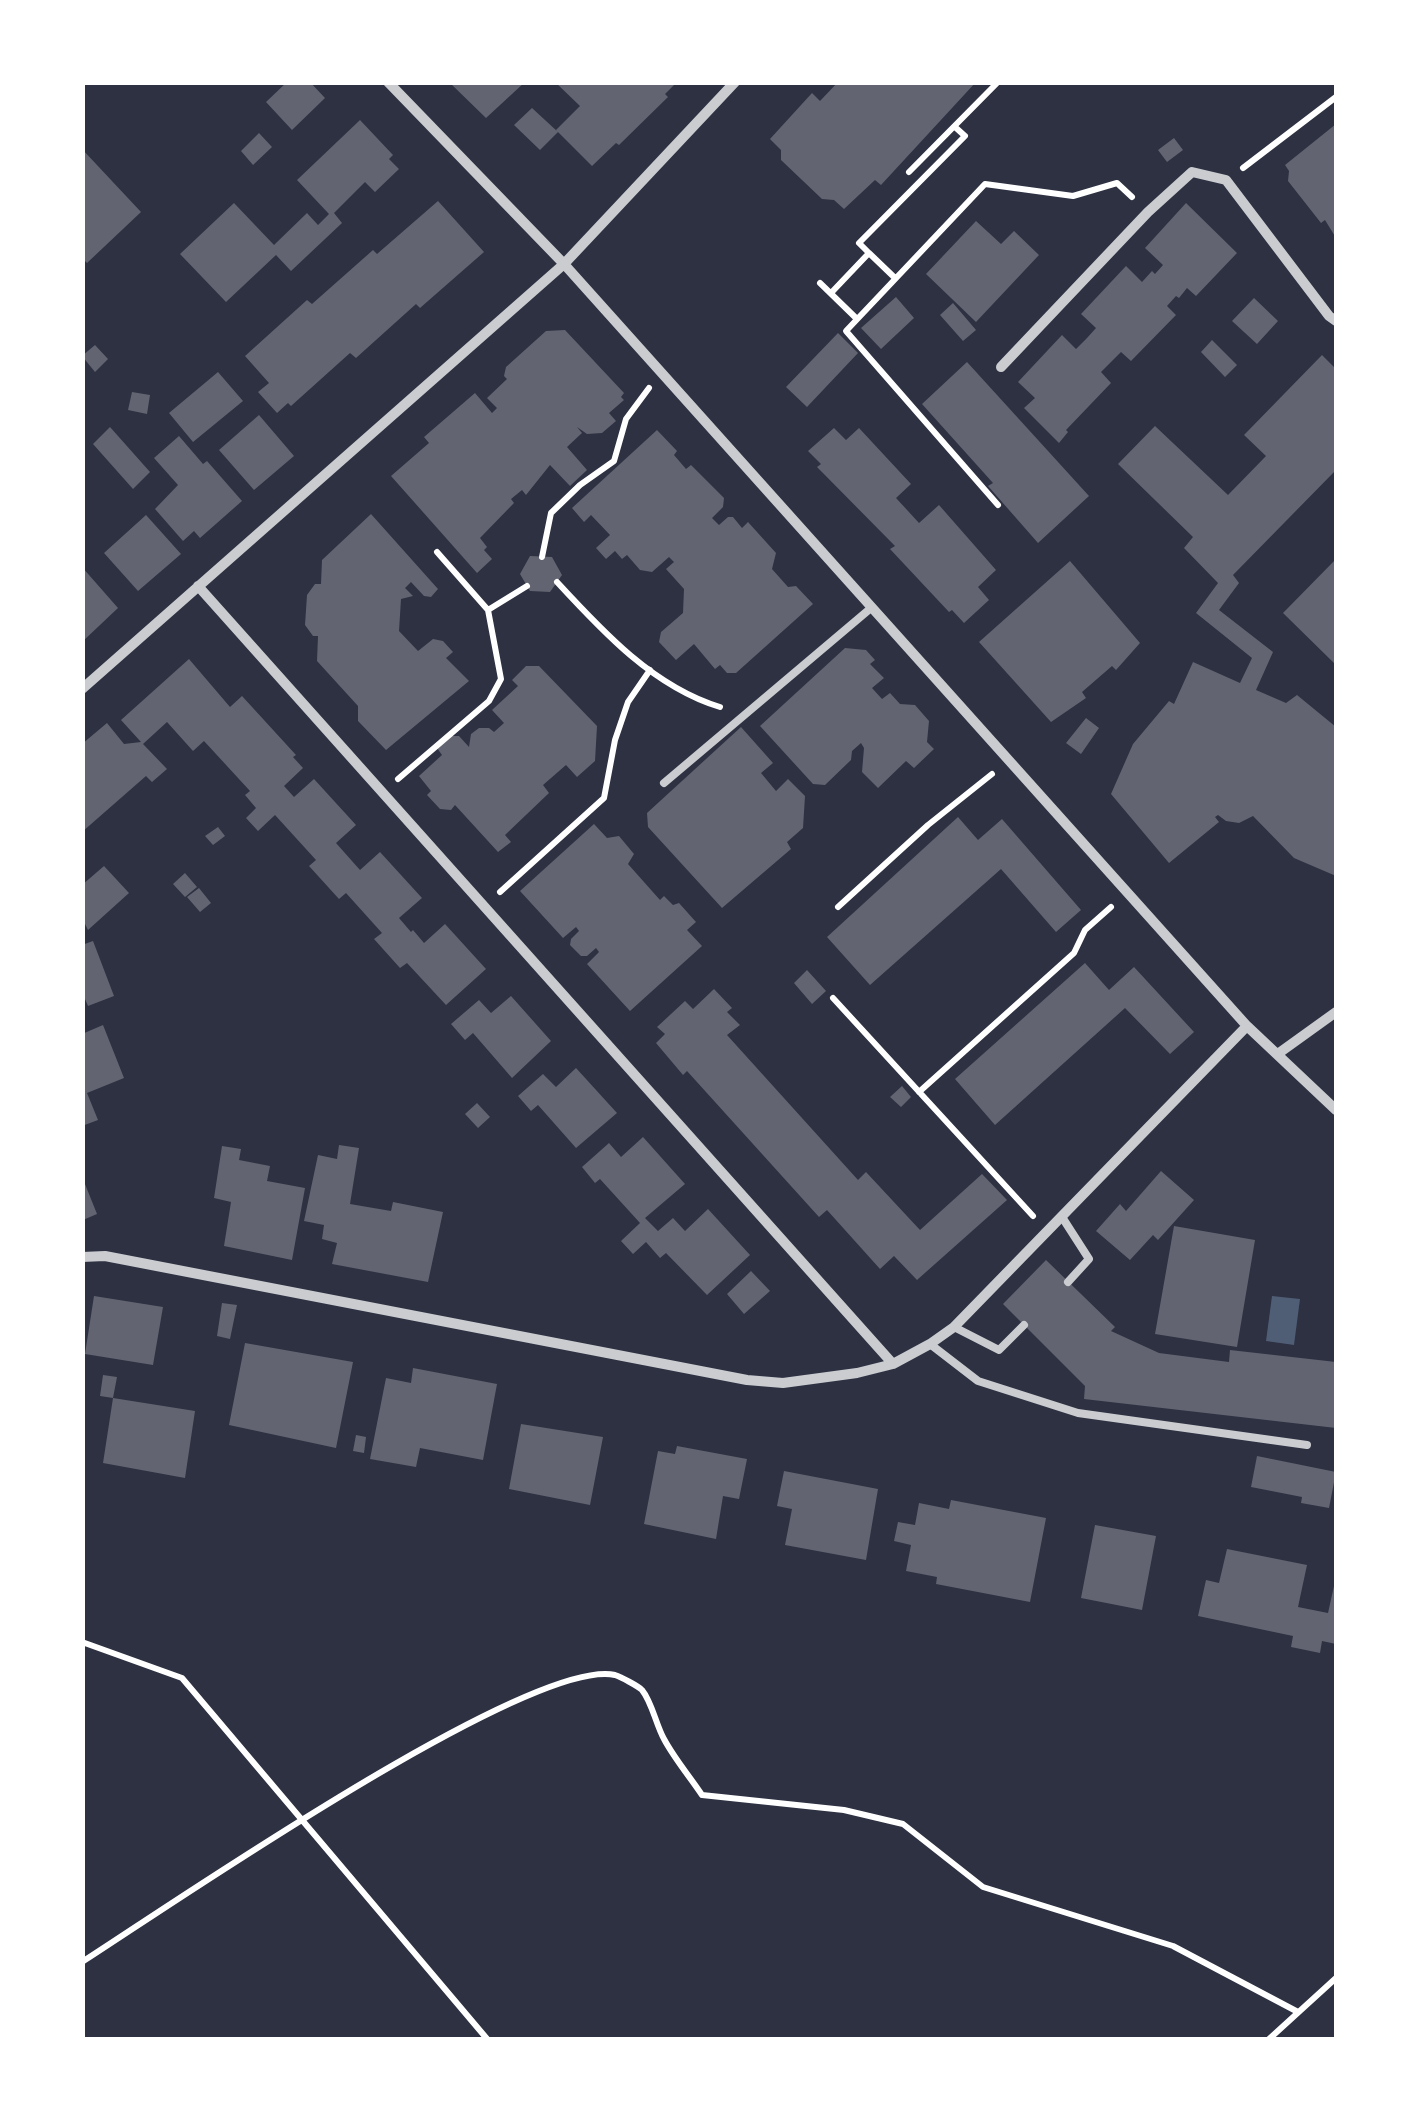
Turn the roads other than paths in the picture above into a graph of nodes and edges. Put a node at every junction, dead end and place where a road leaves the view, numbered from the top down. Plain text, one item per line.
1 (388, 82) edge
2 (736, 82) edge
3 (564, 264) junction
4 (1336, 322) edge
5 (1001, 367) dead end
6 (198, 586) junction
7 (871, 608) junction
8 (82, 690) edge
9 (664, 783) dead end
10 (1336, 1012) edge
11 (1248, 1026) junction
12 (1279, 1053) junction
13 (1336, 1110) edge
14 (1062, 1217) junction
15 (82, 1256) edge
16 (1068, 1282) dead end
17 (1024, 1325) dead end
18 (954, 1326) junction
19 (930, 1344) junction
20 (893, 1364) junction
21 (1307, 1445) dead end

1 - 3 street
2 - 3 street
3 - 6 street
3 - 7 street
4 - 5 street
6 - 8 street
6 - 20 street
7 - 9 lane
7 - 11 street
10 - 12 street
11 - 12 street
11 - 14 street
12 - 13 street
14 - 16 lane
14 - 18 street
15 - 20 street
17 - 18 lane
18 - 19 street
19 - 20 street
19 - 21 lane

